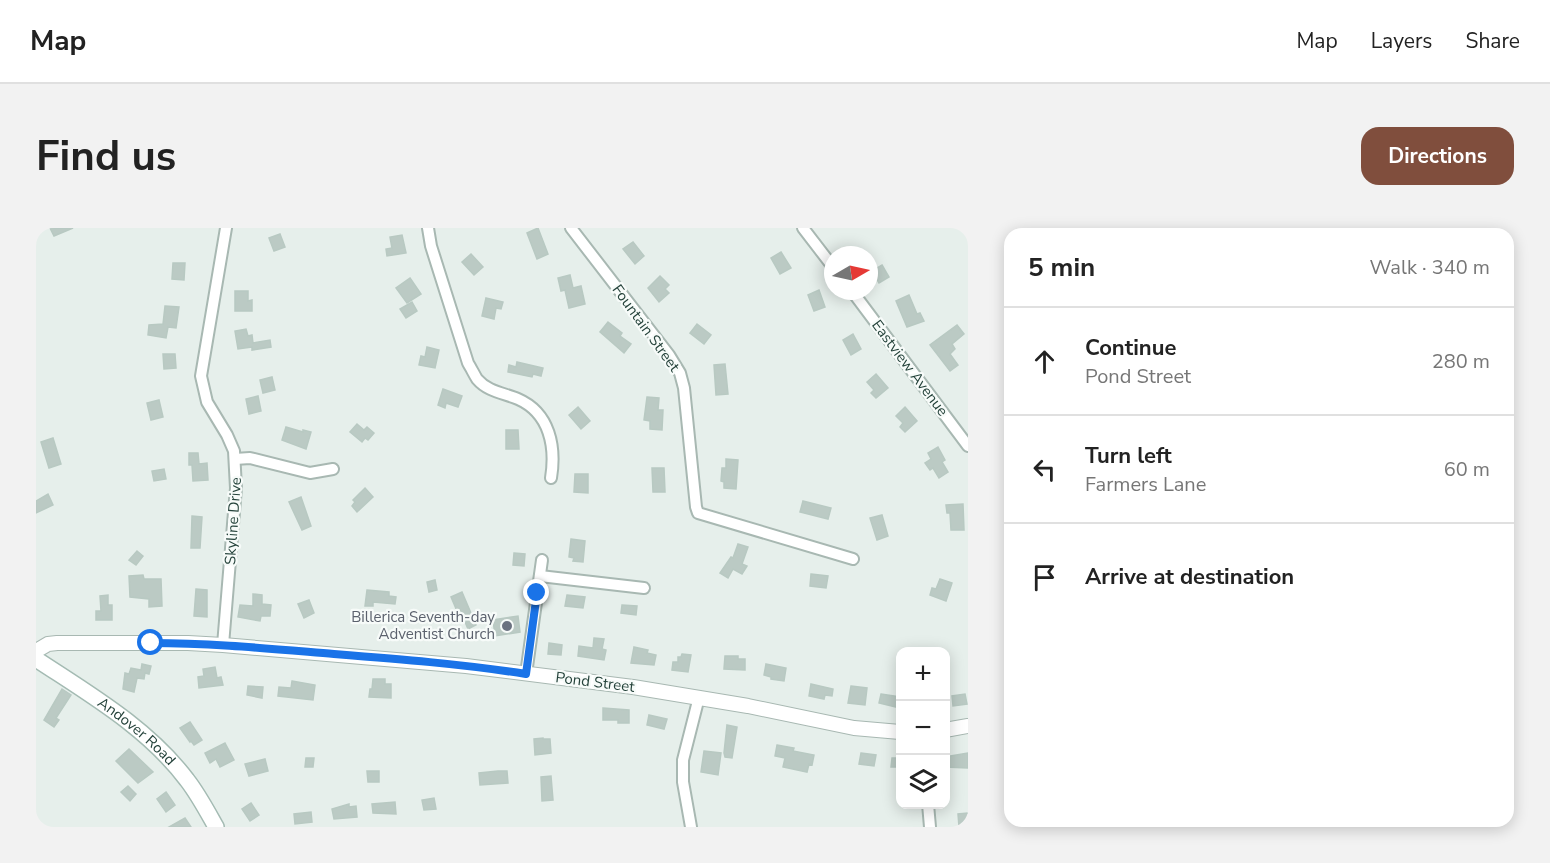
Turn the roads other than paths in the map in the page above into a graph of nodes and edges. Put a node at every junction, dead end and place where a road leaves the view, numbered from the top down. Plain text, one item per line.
1 (226, 228) edge
2 (429, 228) edge
3 (571, 228) edge
4 (803, 228) edge
5 (824, 255) edge
6 (859, 300) edge
7 (968, 446) edge
8 (235, 459) junction
9 (333, 469) dead end
10 (551, 478) dead end
11 (853, 559) dead end
12 (542, 560) dead end
13 (540, 576) junction
14 (644, 588) dead end
15 (223, 645) junction
16 (36, 651) edge
17 (36, 659) edge
18 (526, 674) junction
19 (699, 697) junction
20 (968, 726) edge
21 (950, 729) edge
22 (896, 732) edge
23 (928, 809) edge
24 (216, 827) edge
25 (691, 827) edge
26 (930, 827) edge

1 - 8 street, Skyline Drive
2 - 10 street
3 - 11 street, Fountain Street
4 - 5 street
6 - 7 street, Eastview Avenue
8 - 9 street
8 - 15 street, Skyline Drive
12 - 13 street
13 - 14 street
13 - 18 street
15 - 16 street, Pond Street
15 - 18 street, Pond Street
17 - 24 main road, Andover Road
18 - 19 street, Pond Street
19 - 22 street, Pond Street
19 - 25 street
20 - 21 street
23 - 26 street

